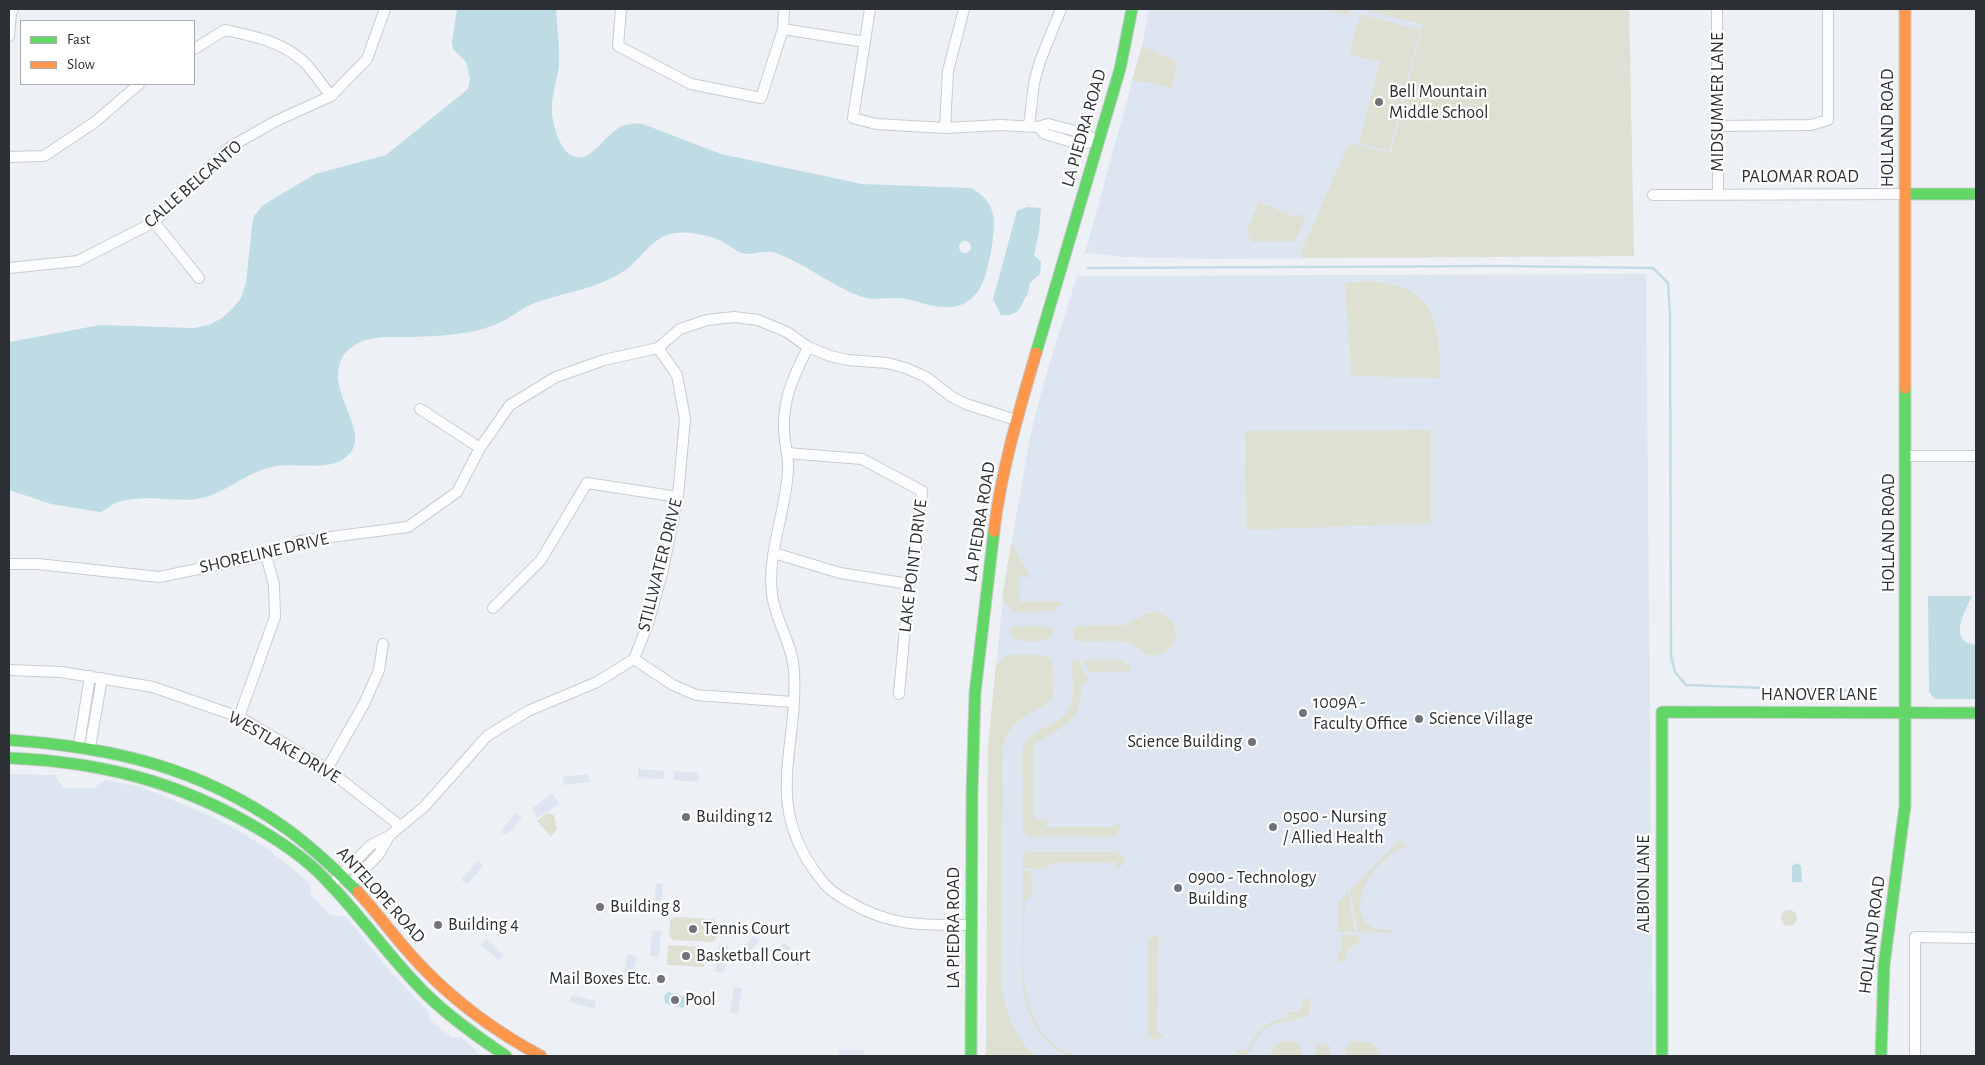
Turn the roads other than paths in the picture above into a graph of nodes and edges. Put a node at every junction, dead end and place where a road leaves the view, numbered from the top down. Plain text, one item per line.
1 (13, 9) edge
2 (385, 9) edge
3 (620, 9) edge
4 (784, 9) edge
5 (870, 9) edge
6 (964, 9) edge
7 (1061, 9) edge
8 (1132, 9) edge
9 (1717, 9) edge
10 (1828, 9) edge
11 (1906, 9) edge
12 (782, 29) junction
13 (9, 36) edge
14 (865, 42) junction
15 (195, 48) edge
16 (138, 85) edge
17 (331, 96) junction
18 (1033, 126) junction
19 (1718, 126) junction
20 (945, 128) junction
21 (1098, 141) junction
22 (9, 157) edge
23 (1718, 194) junction
24 (1906, 194) junction
25 (1976, 194) edge
26 (1653, 195) dead end
27 (154, 222) junction
28 (9, 268) edge
29 (199, 278) dead end
30 (808, 347) junction
31 (658, 348) junction
32 (420, 409) dead end
33 (1016, 420) junction
34 (480, 448) junction
35 (787, 453) junction
36 (1906, 456) junction
37 (1976, 456) edge
38 (678, 497) junction
39 (774, 553) junction
40 (266, 555) junction
41 (9, 564) edge
42 (909, 584) junction
43 (494, 608) dead end
44 (382, 644) dead end
45 (634, 659) junction
46 (9, 670) edge
47 (90, 676) junction
48 (102, 678) junction
49 (899, 694) dead end
50 (793, 702) junction
51 (1662, 712) joint
52 (1906, 713) junction
53 (1976, 713) edge
54 (239, 717) junction
55 (9, 740) edge
56 (85, 746) junction
57 (9, 757) edge
58 (78, 763) junction
59 (174, 769) junction
60 (327, 769) junction
61 (399, 826) junction
62 (388, 836) junction
63 (342, 874) junction
64 (350, 884) junction
65 (331, 885) junction
66 (971, 925) junction
67 (1976, 938) edge
68 (506, 1056) edge
69 (541, 1056) edge
70 (971, 1056) edge
71 (1662, 1056) edge
72 (1881, 1056) edge
73 (1915, 1056) edge

1 - 13 street
2 - 17 street, CALLE BELCANTO
3 - 12 street
4 - 12 street
5 - 14 street
6 - 20 street
7 - 18 street
8 - 21 main road, LA PIEDRA ROAD
9 - 19 street, MIDSUMMER LANE
10 - 19 street
11 - 24 main road, HOLLAND ROAD
12 - 14 street
14 - 20 street
15 - 17 street
16 - 22 street
17 - 27 street, CALLE BELCANTO
18 - 20 street
18 - 21 street
19 - 23 street, MIDSUMMER LANE
21 - 33 main road, LA PIEDRA ROAD
23 - 24 street, PALOMAR ROAD
23 - 26 street, PALOMAR ROAD
24 - 25 main road, PALOMAR ROAD
24 - 36 main road, HOLLAND ROAD
27 - 28 street, CALLE BELCANTO
27 - 29 street
30 - 31 street, SHORELINE DRIVE
30 - 33 street, SHORELINE DRIVE
30 - 35 street
31 - 34 street, SHORELINE DRIVE
31 - 38 street, STILLWATER DRIVE
32 - 34 street
33 - 66 main road, LA PIEDRA ROAD
34 - 40 street, SHORELINE DRIVE
35 - 39 street
35 - 42 street, LAKE POINT DRIVE
36 - 37 street
36 - 52 main road, HOLLAND ROAD
38 - 43 street
38 - 45 street, STILLWATER DRIVE
39 - 42 street
39 - 50 street
40 - 41 street, SHORELINE DRIVE
40 - 54 street
42 - 49 street, LAKE POINT DRIVE
44 - 60 street
45 - 50 street
45 - 61 street
46 - 47 street, WESTLAKE DRIVE
47 - 48 street, WESTLAKE DRIVE
47 - 56 street
48 - 54 street, WESTLAKE DRIVE
48 - 56 street
50 - 66 street
51 - 52 main road, HANOVER LANE
51 - 71 main road, ALBION LANE
52 - 53 main road, HANOVER LANE
52 - 72 main road, HOLLAND ROAD
54 - 60 street, WESTLAKE DRIVE
55 - 56 main road, ANTELOPE ROAD
56 - 57 main road
56 - 59 main road, ANTELOPE ROAD
57 - 58 main road, ANTELOPE ROAD
58 - 59 main road
58 - 65 main road, ANTELOPE ROAD
59 - 63 main road, ANTELOPE ROAD
60 - 61 street, WESTLAKE DRIVE
61 - 62 street
62 - 63 street
62 - 64 street
63 - 64 main road, ANTELOPE ROAD
63 - 65 street
64 - 69 main road, ANTELOPE ROAD
65 - 68 main road, ANTELOPE ROAD
66 - 70 main road, LA PIEDRA ROAD
67 - 73 street

